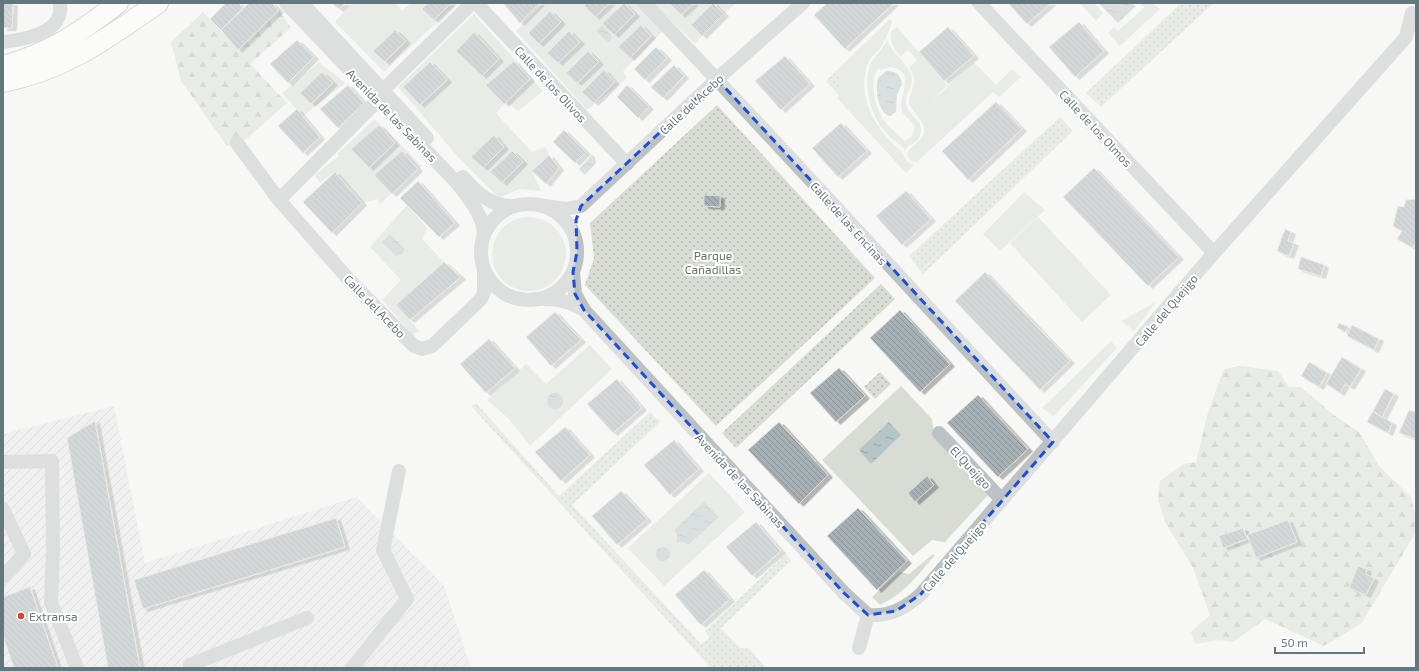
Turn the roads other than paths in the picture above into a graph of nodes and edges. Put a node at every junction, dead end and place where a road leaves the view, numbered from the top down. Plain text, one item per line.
1 (60, 3) edge
2 (118, 3) edge
3 (158, 3) edge
4 (286, 3) edge
5 (302, 3) edge
6 (472, 3) edge
7 (476, 3) edge
8 (644, 3) edge
9 (803, 3) edge
10 (979, 3) edge
11 (1412, 13) dead end
12 (3, 42) edge
13 (3, 66) edge
14 (717, 79) junction
15 (3, 82) edge
16 (380, 95) junction
17 (237, 143) dead end
18 (627, 164) junction
19 (279, 200) junction
20 (538, 205) junction
21 (514, 206) junction
22 (581, 206) junction
23 (484, 236) junction
24 (575, 238) junction
25 (1214, 253) junction
26 (484, 269) junction
27 (573, 272) junction
28 (513, 298) junction
29 (481, 299) junction
30 (542, 299) junction
31 (584, 310) junction
32 (939, 433) dead end
33 (1053, 442) junction
34 (3, 462) edge
35 (399, 471) dead end
36 (1002, 500) junction
37 (3, 508) edge
38 (3, 577) edge
39 (868, 614) junction
40 (307, 618) dead end
41 (859, 648) dead end
42 (77, 668) edge
43 (191, 668) edge
44 (352, 668) edge

1 - 12 street
2 - 13 main road
3 - 15 main road
4 - 16 street, Avenida de las Sabinas
5 - 16 street, Avenida de las Sabinas
6 - 16 street
7 - 18 street, Calle de los Olivos
8 - 14 street, Calle de las Encinas
9 - 14 street, Calle del Acebo
10 - 25 street, Calle de los Olmos
11 - 25 street, Calle del Quejigo
14 - 18 street, Calle del Acebo
14 - 33 street, Calle de las Encinas
16 - 19 street
16 - 21 street, Avenida de las Sabinas
16 - 23 street, Avenida de las Sabinas
17 - 19 street, Calle del Acebo
18 - 22 street, Calle del Acebo
19 - 29 street, Calle del Acebo
20 - 21 street
20 - 22 street
20 - 24 street
21 - 23 street
22 - 24 street
23 - 26 street
24 - 27 street
25 - 33 street, Calle del Quejigo
26 - 28 street
26 - 29 street
27 - 30 street
27 - 31 street, Avenida de las Sabinas
28 - 29 street
28 - 30 street
30 - 31 street, Avenida de las Sabinas
31 - 39 street, Avenida de las Sabinas
32 - 36 street, El Quejigo
33 - 36 street, Calle del Quejigo
34 - 42 street
35 - 44 street
36 - 39 street, Calle del Quejigo
37 - 38 street
39 - 41 street
40 - 43 street

